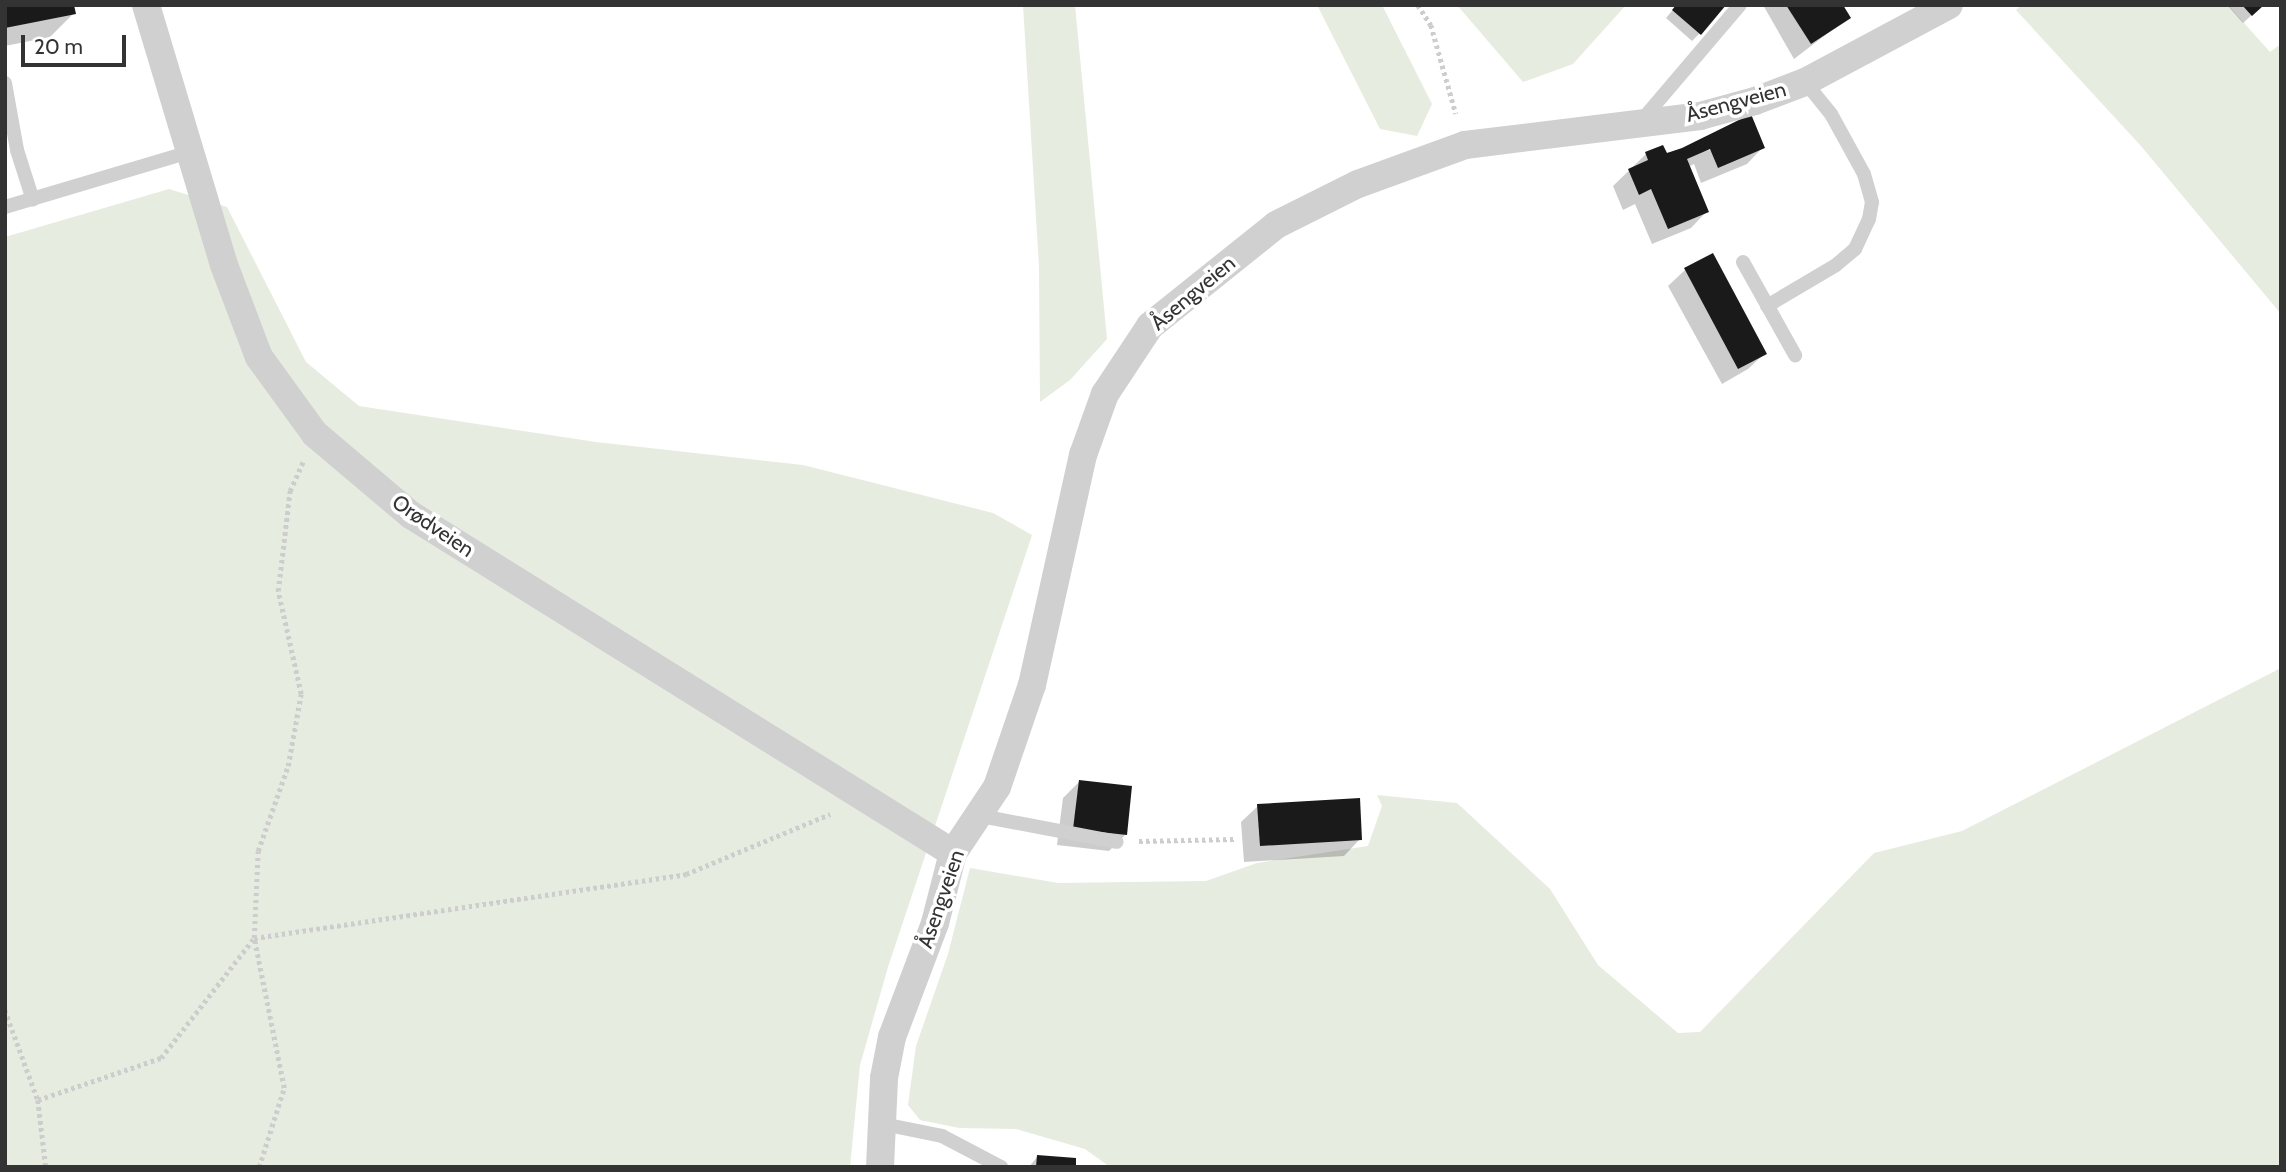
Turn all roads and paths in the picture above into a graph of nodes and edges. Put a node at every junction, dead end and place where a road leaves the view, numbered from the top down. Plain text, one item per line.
1 (146, 5) edge
2 (1418, 5) edge
3 (1740, 5) edge
4 (1949, 5) edge
5 (1805, 82) junction
6 (5, 83) edge
7 (1642, 120) junction
8 (1465, 145) junction
9 (190, 152) junction
10 (33, 200) junction
11 (5, 207) edge
12 (1743, 262) dead end
13 (1767, 306) junction
14 (1795, 355) dead end
15 (315, 434) junction
16 (867, 799) junction
17 (981, 816) junction
18 (1234, 839) dead end
19 (1117, 842) joint
20 (953, 853) junction
21 (254, 938) junction
22 (5, 1010) edge
23 (38, 1100) junction
24 (883, 1124) junction
25 (46, 1167) edge
26 (259, 1167) edge
27 (880, 1167) edge
28 (1001, 1167) edge

1 - 9 street, Orødveien
2 - 8 path
3 - 7 lane
4 - 5 street, Åsengveien
5 - 7 street, Åsengveien
5 - 13 lane
6 - 10 lane
7 - 8 street, Åsengveien
8 - 17 street, Åsengveien
9 - 10 lane
9 - 15 street, Orødveien
10 - 11 lane
12 - 13 lane
13 - 14 lane
15 - 16 street, Orødveien
15 - 21 path
16 - 20 street, Orødveien
16 - 21 path
17 - 19 lane
17 - 20 street, Åsengveien
18 - 19 path
20 - 24 street, Åsengveien
21 - 23 path
21 - 26 path
22 - 23 path
23 - 25 path
24 - 27 street, Åsengveien
24 - 28 lane

